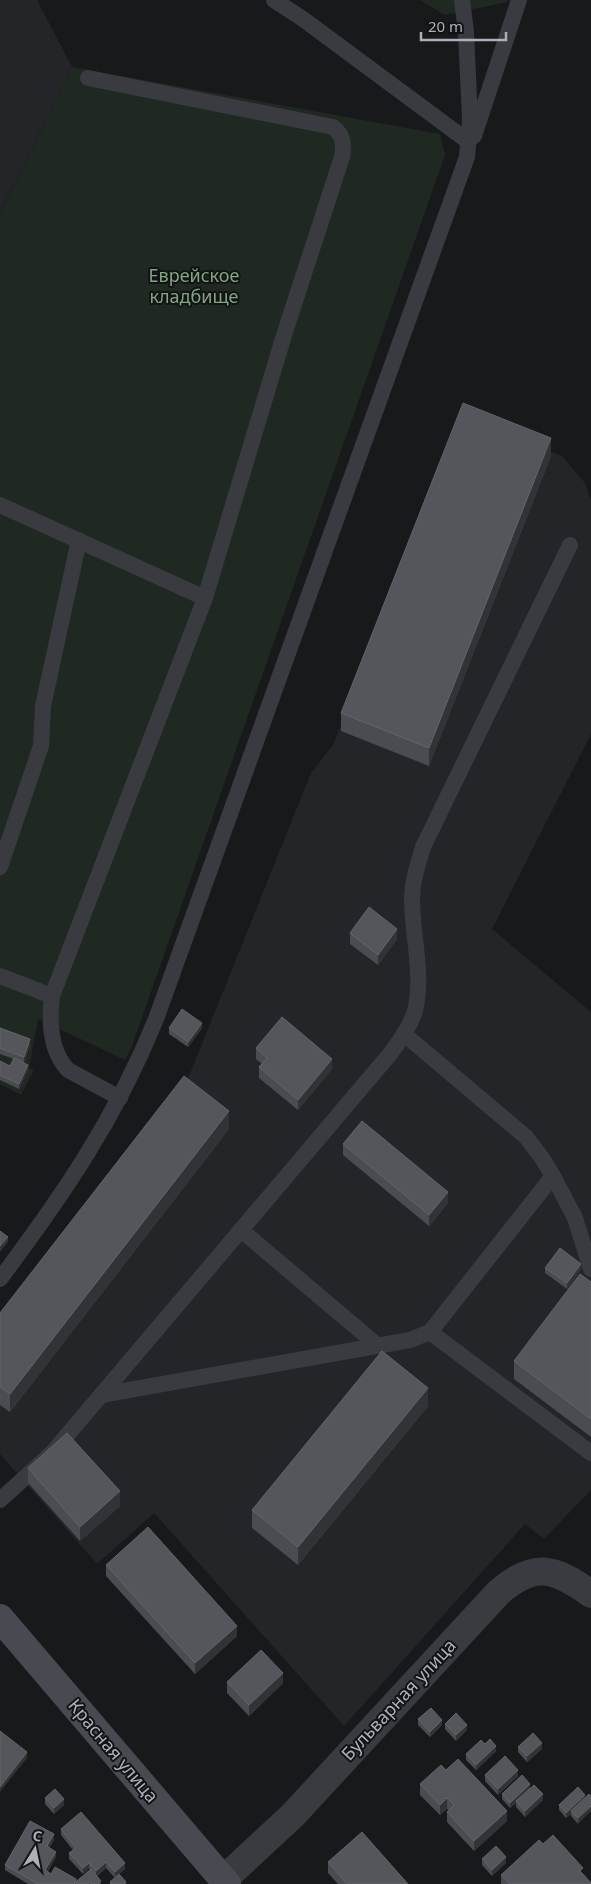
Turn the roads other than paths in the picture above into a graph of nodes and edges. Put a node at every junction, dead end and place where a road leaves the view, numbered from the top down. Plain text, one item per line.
1 (274, 0) edge
2 (462, 0) edge
3 (519, 0) edge
4 (88, 78) dead end
5 (468, 150) junction
6 (0, 505) edge
7 (78, 540) junction
8 (570, 545) dead end
9 (205, 598) junction
10 (0, 867) edge
11 (0, 976) edge
12 (52, 996) junction
13 (404, 1034) junction
14 (120, 1098) junction
15 (553, 1176) junction
16 (241, 1230) junction
17 (591, 1269) edge
18 (0, 1279) edge
19 (430, 1332) junction
20 (377, 1345) junction
21 (101, 1395) junction
22 (591, 1453) edge
23 (0, 1500) edge
24 (591, 1594) edge
25 (0, 1618) edge
26 (225, 1882) edge

1 - 5 lane
2 - 5 lane
3 - 5 lane
4 - 9 lane
5 - 14 lane
6 - 7 lane
7 - 9 lane
7 - 10 lane
8 - 13 lane
9 - 12 lane
11 - 12 lane
12 - 14 lane
13 - 15 lane
13 - 16 lane
14 - 18 lane
15 - 17 lane
15 - 19 lane
16 - 20 lane
16 - 21 lane
19 - 20 lane
19 - 22 lane
20 - 21 lane
21 - 23 lane
24 - 26 street, Бульварная улица
25 - 26 street, Красная улица

